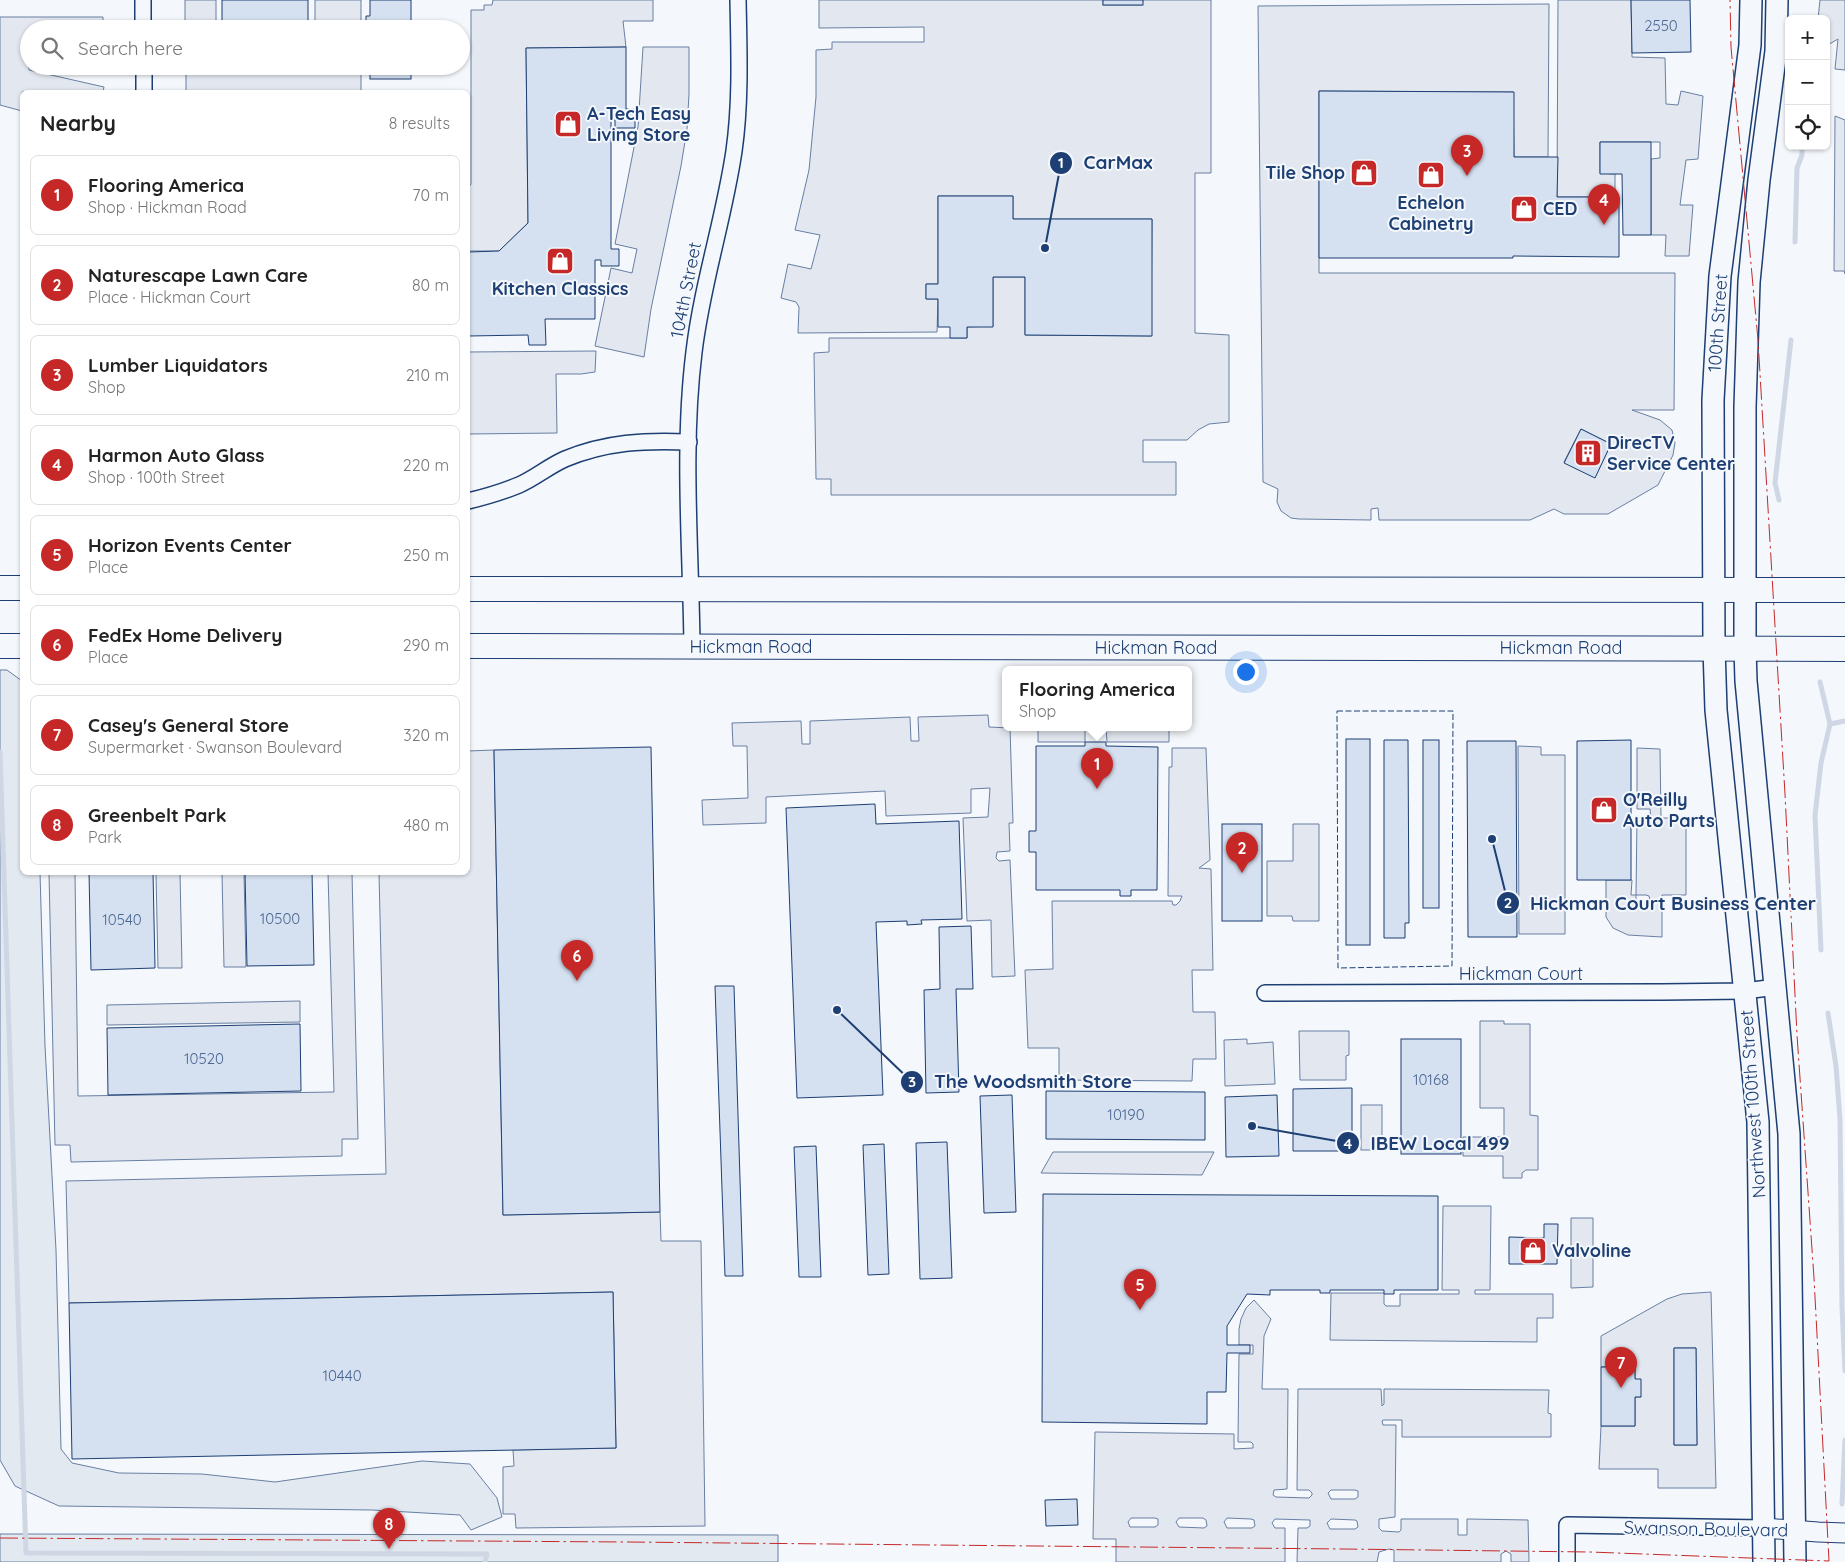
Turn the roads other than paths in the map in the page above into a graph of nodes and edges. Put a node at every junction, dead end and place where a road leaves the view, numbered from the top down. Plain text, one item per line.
1 (143, 0) edge
2 (738, 0) edge
3 (1750, 0) edge
4 (1777, 0) edge
5 (144, 20) edge
6 (144, 75) edge
7 (144, 90) edge
8 (689, 442) junction
9 (470, 500) edge
10 (0, 588) edge
11 (20, 588) edge
12 (470, 589) edge
13 (692, 589) junction
14 (1714, 590) junction
15 (1745, 590) junction
16 (1845, 590) edge
17 (0, 646) edge
18 (20, 646) edge
19 (470, 646) edge
20 (692, 648) junction
21 (1714, 648) junction
22 (1745, 648) junction
23 (1845, 649) edge
24 (1776, 987) junction
25 (1745, 991) junction
26 (1265, 993) dead end
27 (1764, 1528) junction
28 (1794, 1530) junction
29 (1845, 1533) edge
30 (1567, 1562) edge
31 (1764, 1562) edge
32 (1795, 1562) edge

1 - 5 street
2 - 8 street, 104th Street
3 - 14 main road, 100th Street
4 - 15 main road, 100th Street
6 - 7 street
8 - 9 street
8 - 13 street, 104th Street
10 - 11 main road
12 - 13 main road
13 - 14 main road
13 - 20 street, 104th Street
14 - 15 main road
14 - 21 main road, 100th Street
15 - 16 main road
15 - 22 main road, 100th Street
17 - 18 main road
19 - 20 main road, Hickman Road
20 - 21 main road, Hickman Road
21 - 22 main road, Hickman Road
21 - 25 main road, Northwest 100th Street
22 - 23 main road, Hickman Road
22 - 24 main road, Northwest 100th Street
24 - 25 street, Hickman Court
24 - 28 main road, Northwest 100th Street
25 - 26 street, Hickman Court
25 - 27 main road, Northwest 100th Street
27 - 28 street, Swanson Boulevard
27 - 30 street, Swanson Boulevard
27 - 31 main road, Northwest 100th Street
28 - 29 street, Swanson Boulevard
28 - 32 main road, Northwest 100th Street

